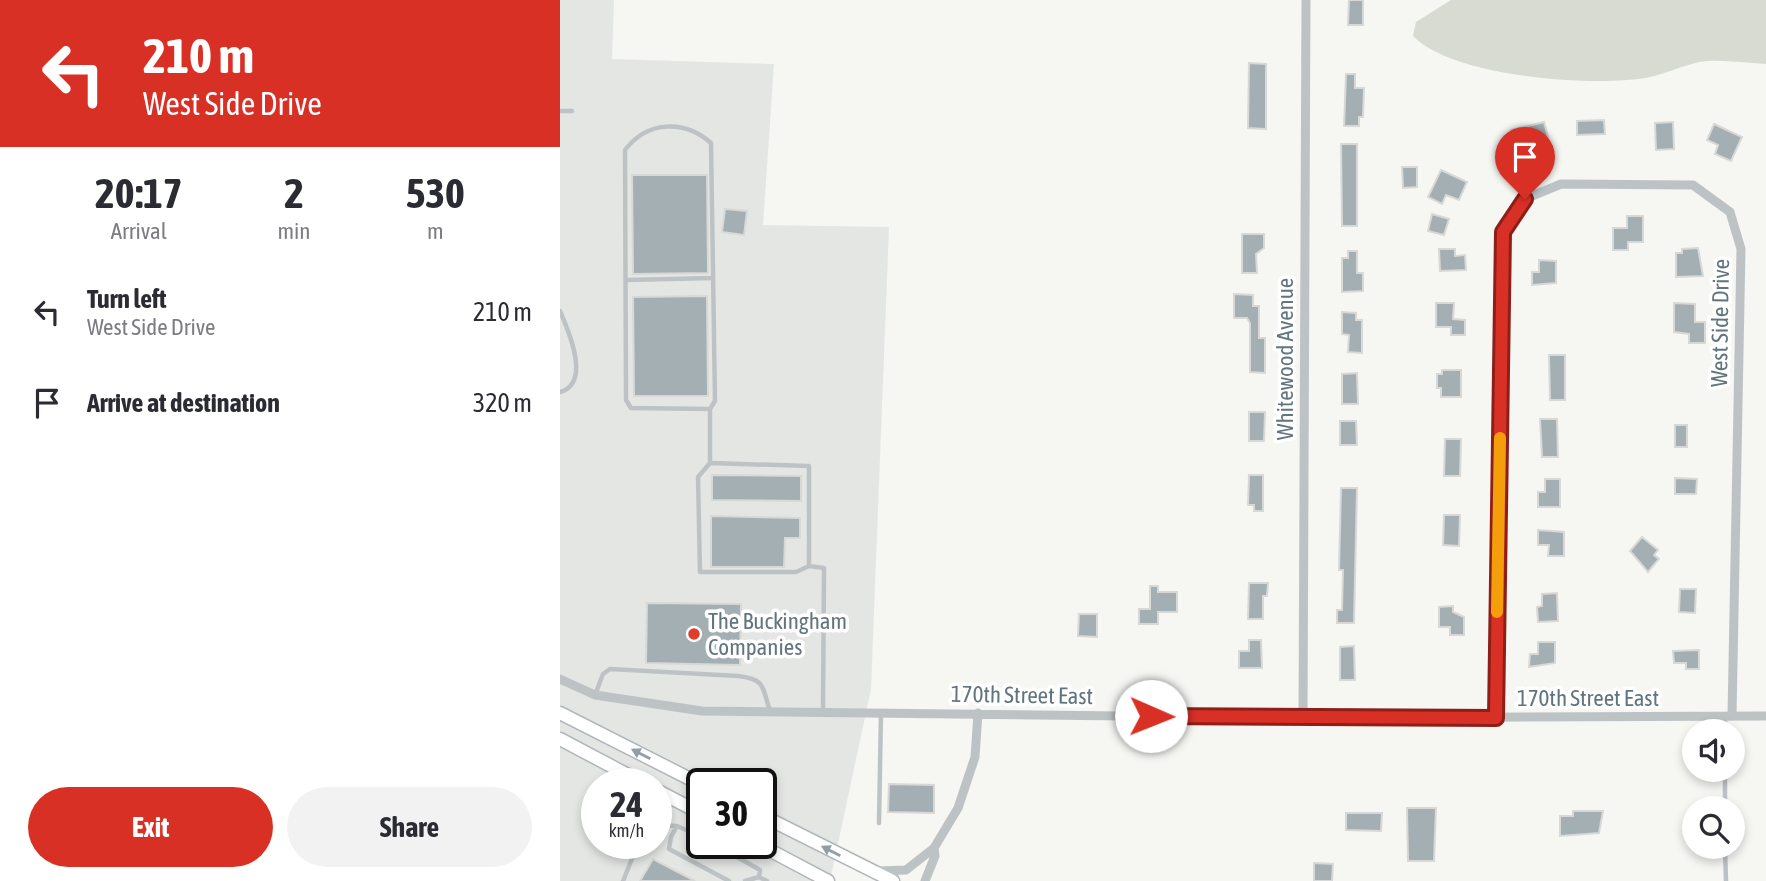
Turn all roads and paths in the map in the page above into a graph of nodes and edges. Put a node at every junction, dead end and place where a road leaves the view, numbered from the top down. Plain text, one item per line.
1 (1306, 0) edge
2 (560, 111) edge
3 (572, 111) dead end
4 (713, 278) junction
5 (626, 280) junction
6 (560, 311) edge
7 (560, 392) edge
8 (710, 409) junction
9 (710, 463) junction
10 (809, 566) junction
11 (560, 678) edge
12 (595, 695) junction
13 (823, 710) junction
14 (770, 711) junction
15 (881, 712) junction
16 (560, 713) edge
17 (978, 713) junction
18 (1729, 716) junction
19 (1766, 716) edge
20 (1303, 718) junction
21 (1496, 718) junction
22 (1728, 719) edge
23 (560, 739) edge
24 (615, 768) edge
25 (686, 777) edge
26 (777, 823) edge
27 (879, 823) dead end
28 (672, 826) edge
29 (677, 826) junction
30 (686, 830) edge
31 (934, 848) junction
32 (777, 854) edge
33 (632, 859) edge
34 (741, 859) edge
35 (1725, 859) edge
36 (869, 870) junction
37 (759, 877) junction
38 (623, 881) edge
39 (729, 881) edge
40 (745, 881) edge
41 (767, 881) edge
42 (828, 881) edge
43 (892, 881) edge
44 (925, 881) edge
45 (1726, 881) edge

1 - 20 street, Whitewood Avenue
2 - 3 lane
4 - 5 lane
4 - 5 lane
4 - 8 lane
5 - 8 lane
6 - 7 lane
8 - 9 lane
9 - 10 lane
9 - 10 lane
10 - 13 lane
11 - 12 street, 170th Street East
12 - 14 street, 170th Street East
12 - 14 lane
13 - 14 street, 170th Street East
13 - 15 street, 170th Street East
15 - 17 street, 170th Street East
15 - 27 lane
25 -> 16 main road
17 - 20 street, 170th Street East
17 - 31 street
18 - 19 street, 170th Street East
18 - 21 street, 170th Street East
18 - 21 street, West Side Drive
18 - 22 lane
20 - 21 street, 170th Street East
23 - 24 main road
36 -> 26 main road
28 - 29 lane
29 - 30 lane
29 - 39 lane
31 - 36 street
31 - 44 street
32 - 42 main road
33 - 38 lane
34 - 37 lane
35 - 45 lane
36 - 43 main road
37 - 40 lane
37 - 41 lane

